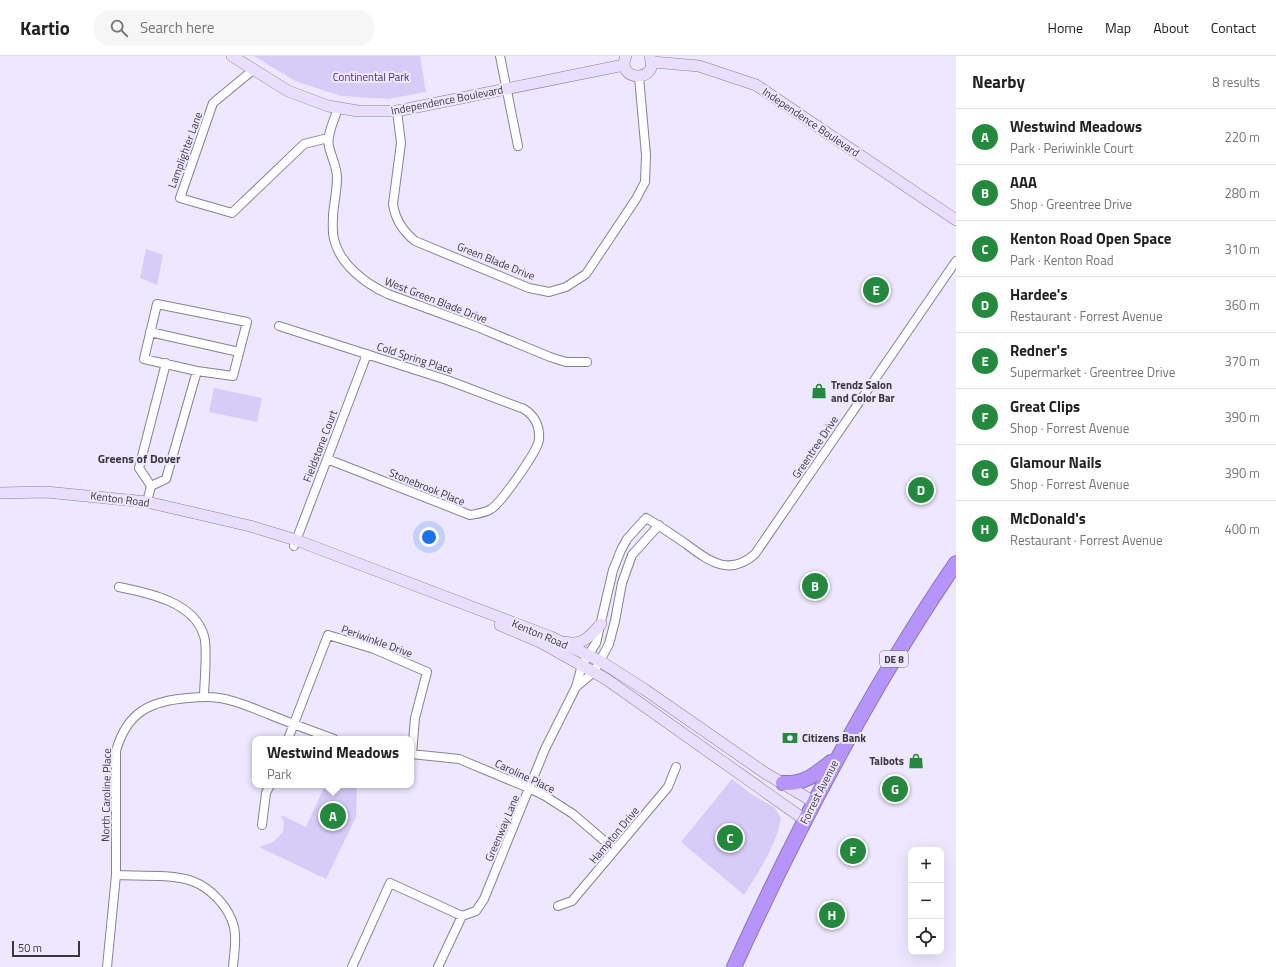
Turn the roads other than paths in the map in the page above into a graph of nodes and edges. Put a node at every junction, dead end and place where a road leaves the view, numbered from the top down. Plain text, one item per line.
1 (232, 56) edge
2 (500, 56) edge
3 (651, 59) edge
4 (625, 60) edge
5 (253, 70) junction
6 (639, 76) junction
7 (506, 88) junction
8 (338, 108) junction
9 (397, 111) junction
10 (328, 138) junction
11 (518, 146) dead end
12 (956, 220) edge
13 (956, 261) edge
14 (279, 326) dead end
15 (150, 332) junction
16 (239, 352) junction
17 (367, 354) junction
18 (587, 362) dead end
19 (166, 363) junction
20 (197, 371) junction
21 (537, 423) joint
22 (327, 459) junction
23 (151, 486) junction
24 (0, 493) edge
25 (147, 502) junction
26 (659, 525) junction
27 (295, 543) junction
28 (956, 563) edge
29 (119, 587) dead end
30 (601, 624) junction
31 (551, 637) junction
32 (589, 655) junction
33 (600, 661) junction
34 (582, 665) junction
35 (594, 672) junction
36 (576, 687) junction
37 (204, 697) junction
38 (294, 724) junction
39 (289, 736) edge
40 (326, 736) edge
41 (413, 736) edge
42 (414, 754) edge
43 (836, 758) junction
44 (676, 766) dead end
45 (783, 783) junction
46 (268, 788) edge
47 (530, 789) junction
48 (814, 802) junction
49 (805, 820) junction
50 (262, 825) dead end
51 (615, 850) junction
52 (116, 875) junction
53 (558, 906) dead end
54 (462, 916) junction
55 (107, 967) edge
56 (233, 967) edge
57 (352, 967) edge
58 (438, 967) edge
59 (734, 967) edge

1 - 5 main road, Independence Boulevard
2 - 7 street
3 - 6 main road
3 - 12 main road, Independence Boulevard
4 - 6 main road
4 - 7 main road, Independence Boulevard
5 - 8 main road, Independence Boulevard
5 - 10 street, Lamplighter Lane
6 - 9 street, Green Blade Drive
7 - 9 main road, Independence Boulevard
7 - 11 street
8 - 9 main road, Independence Boulevard
8 - 10 street
10 - 18 street, West Green Blade Drive
13 - 26 street, Greentree Drive
14 - 17 street, Cold Spring Place
15 - 16 street
15 - 16 street
15 - 19 street
16 - 20 street
17 - 21 street, Cold Spring Place
17 - 22 street, Fieldstone Court
19 - 20 street
19 - 23 street
20 - 23 street
21 - 22 street, Stonebrook Place
22 - 27 street, Fieldstone Court
23 - 25 street
24 - 25 main road, Kenton Road
25 - 27 main road, Kenton Road
26 - 30 street, Greentree Drive
26 - 33 street
27 - 31 main road, Kenton Road
27 - 34 main road, Kenton Road
28 - 43 highway, Forrest Avenue / DE 8
29 - 37 street
30 - 31 main road
30 - 32 street, Greentree Drive
31 - 32 main road, Kenton Road
32 - 33 main road, Kenton Road
32 - 34 street, Greentree Drive
33 - 35 street
33 - 45 main road, Kenton Road
34 - 35 main road, Kenton Road
34 - 36 street, Greenway Lane
35 - 36 street, Greenway Lane
35 - 49 main road, Kenton Road
36 - 47 street, Greenway Lane
37 - 38 street, North Caroline Place
37 - 52 street, North Caroline Place
38 - 39 street
38 - 40 street, North Caroline Place
38 - 41 street, Periwinkle Drive
42 - 47 street, Caroline Place
43 - 45 highway
43 - 48 highway, Forrest Avenue / DE 8
44 - 51 street, Hampton Drive
45 - 48 main road, Kenton Road
46 - 50 street
47 - 51 street, Caroline Place
47 - 54 street, Greenway Lane
48 - 49 highway, Forrest Avenue / DE 8
49 - 59 highway, Forrest Avenue / DE 8
51 - 53 street, Hampton Drive
52 - 55 street, North Caroline Place
52 - 56 street
54 - 57 street
54 - 58 street

